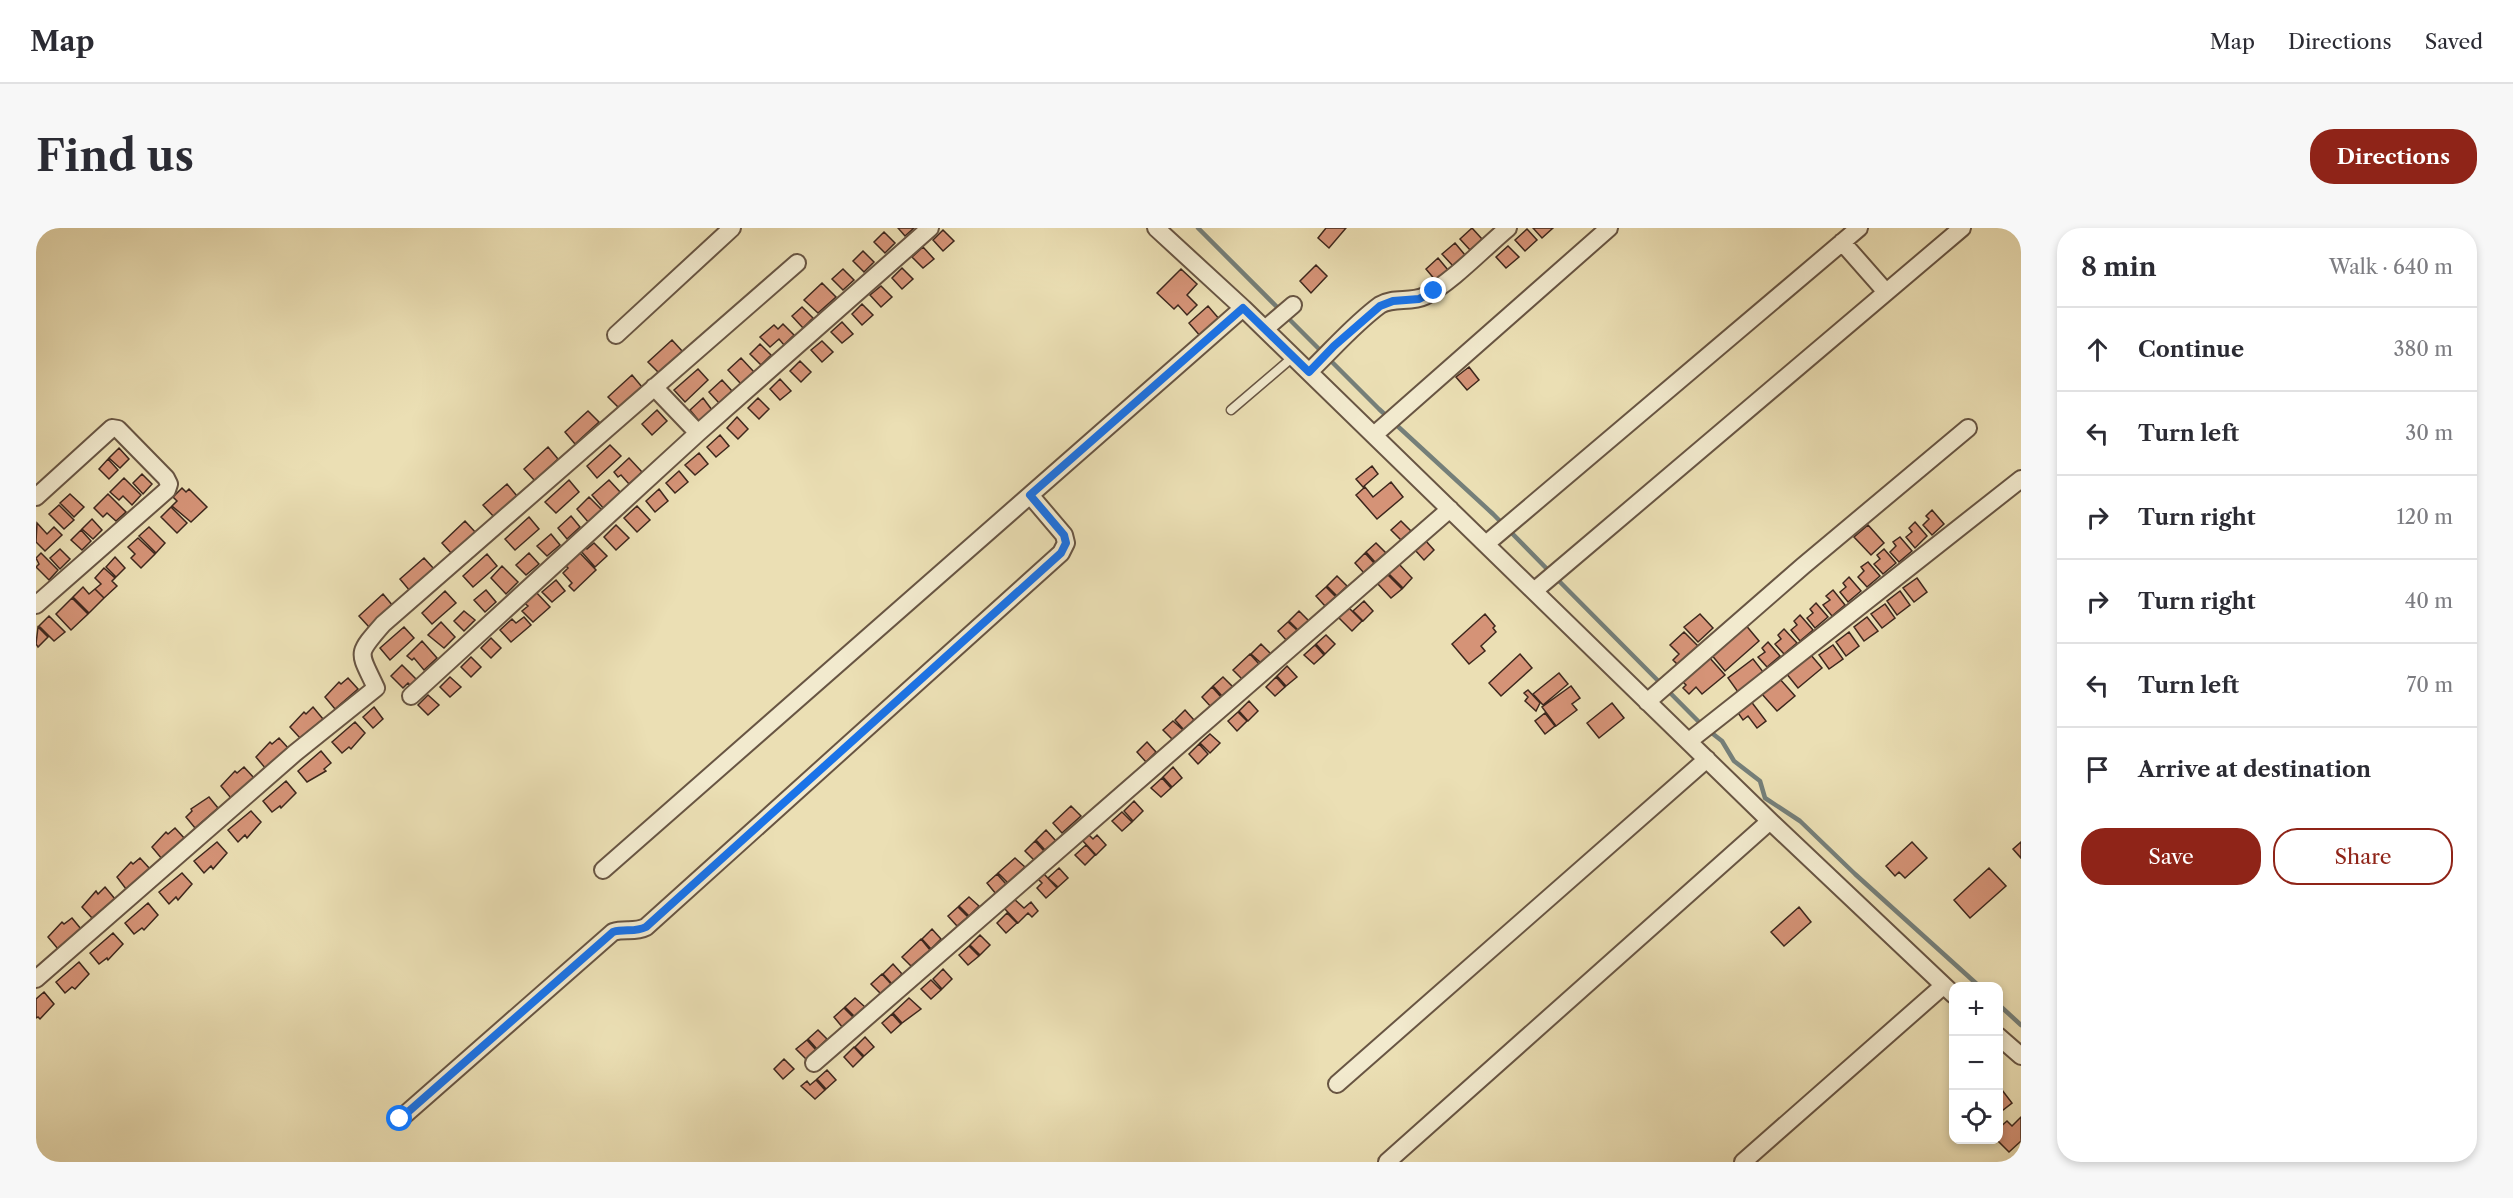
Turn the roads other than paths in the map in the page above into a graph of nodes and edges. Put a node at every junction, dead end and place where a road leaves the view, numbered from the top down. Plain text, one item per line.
1 (732, 228) edge
2 (930, 228) edge
3 (1156, 228) edge
4 (1508, 228) edge
5 (1609, 228) edge
6 (1859, 228) edge
7 (1962, 228) edge
8 (1842, 242) junction
9 (797, 262) dead end
10 (1886, 292) junction
11 (1292, 306) dead end
12 (1243, 308) junction
13 (1270, 325) junction
14 (616, 335) dead end
15 (1293, 357) junction
16 (1313, 367) junction
17 (654, 387) junction
18 (1231, 410) dead end
19 (1968, 428) dead end
20 (1379, 431) junction
21 (698, 434) junction
22 (2021, 479) edge
23 (1030, 495) junction
24 (36, 497) edge
25 (1450, 509) junction
26 (1492, 539) junction
27 (1540, 586) junction
28 (36, 605) edge
29 (411, 696) dead end
30 (1651, 699) junction
31 (1691, 739) junction
32 (1707, 759) junction
33 (1770, 821) junction
34 (603, 870) dead end
35 (36, 979) edge
36 (1948, 990) edge
37 (2003, 1040) edge
38 (2021, 1056) edge
39 (814, 1063) dead end
40 (1337, 1084) dead end
41 (400, 1119) dead end
42 (1387, 1162) edge
43 (1743, 1162) edge

1 - 14 street
2 - 21 street
3 - 12 street
4 - 16 street
5 - 20 street
6 - 8 street
7 - 10 street
8 - 10 street
8 - 26 street
9 - 17 street
10 - 27 street
11 - 13 street
12 - 13 street
12 - 23 street
13 - 15 street
15 - 16 street
15 - 18 lane
16 - 20 street
17 - 21 street
17 - 35 street
19 - 30 street
20 - 25 street
21 - 29 street
22 - 31 street
23 - 34 street
23 - 41 street
24 - 28 street
25 - 26 street
25 - 39 street
26 - 27 street
27 - 30 street
30 - 31 street
31 - 32 street
32 - 33 street
32 - 40 street
33 - 36 street
33 - 42 street
36 - 43 street
37 - 38 street

